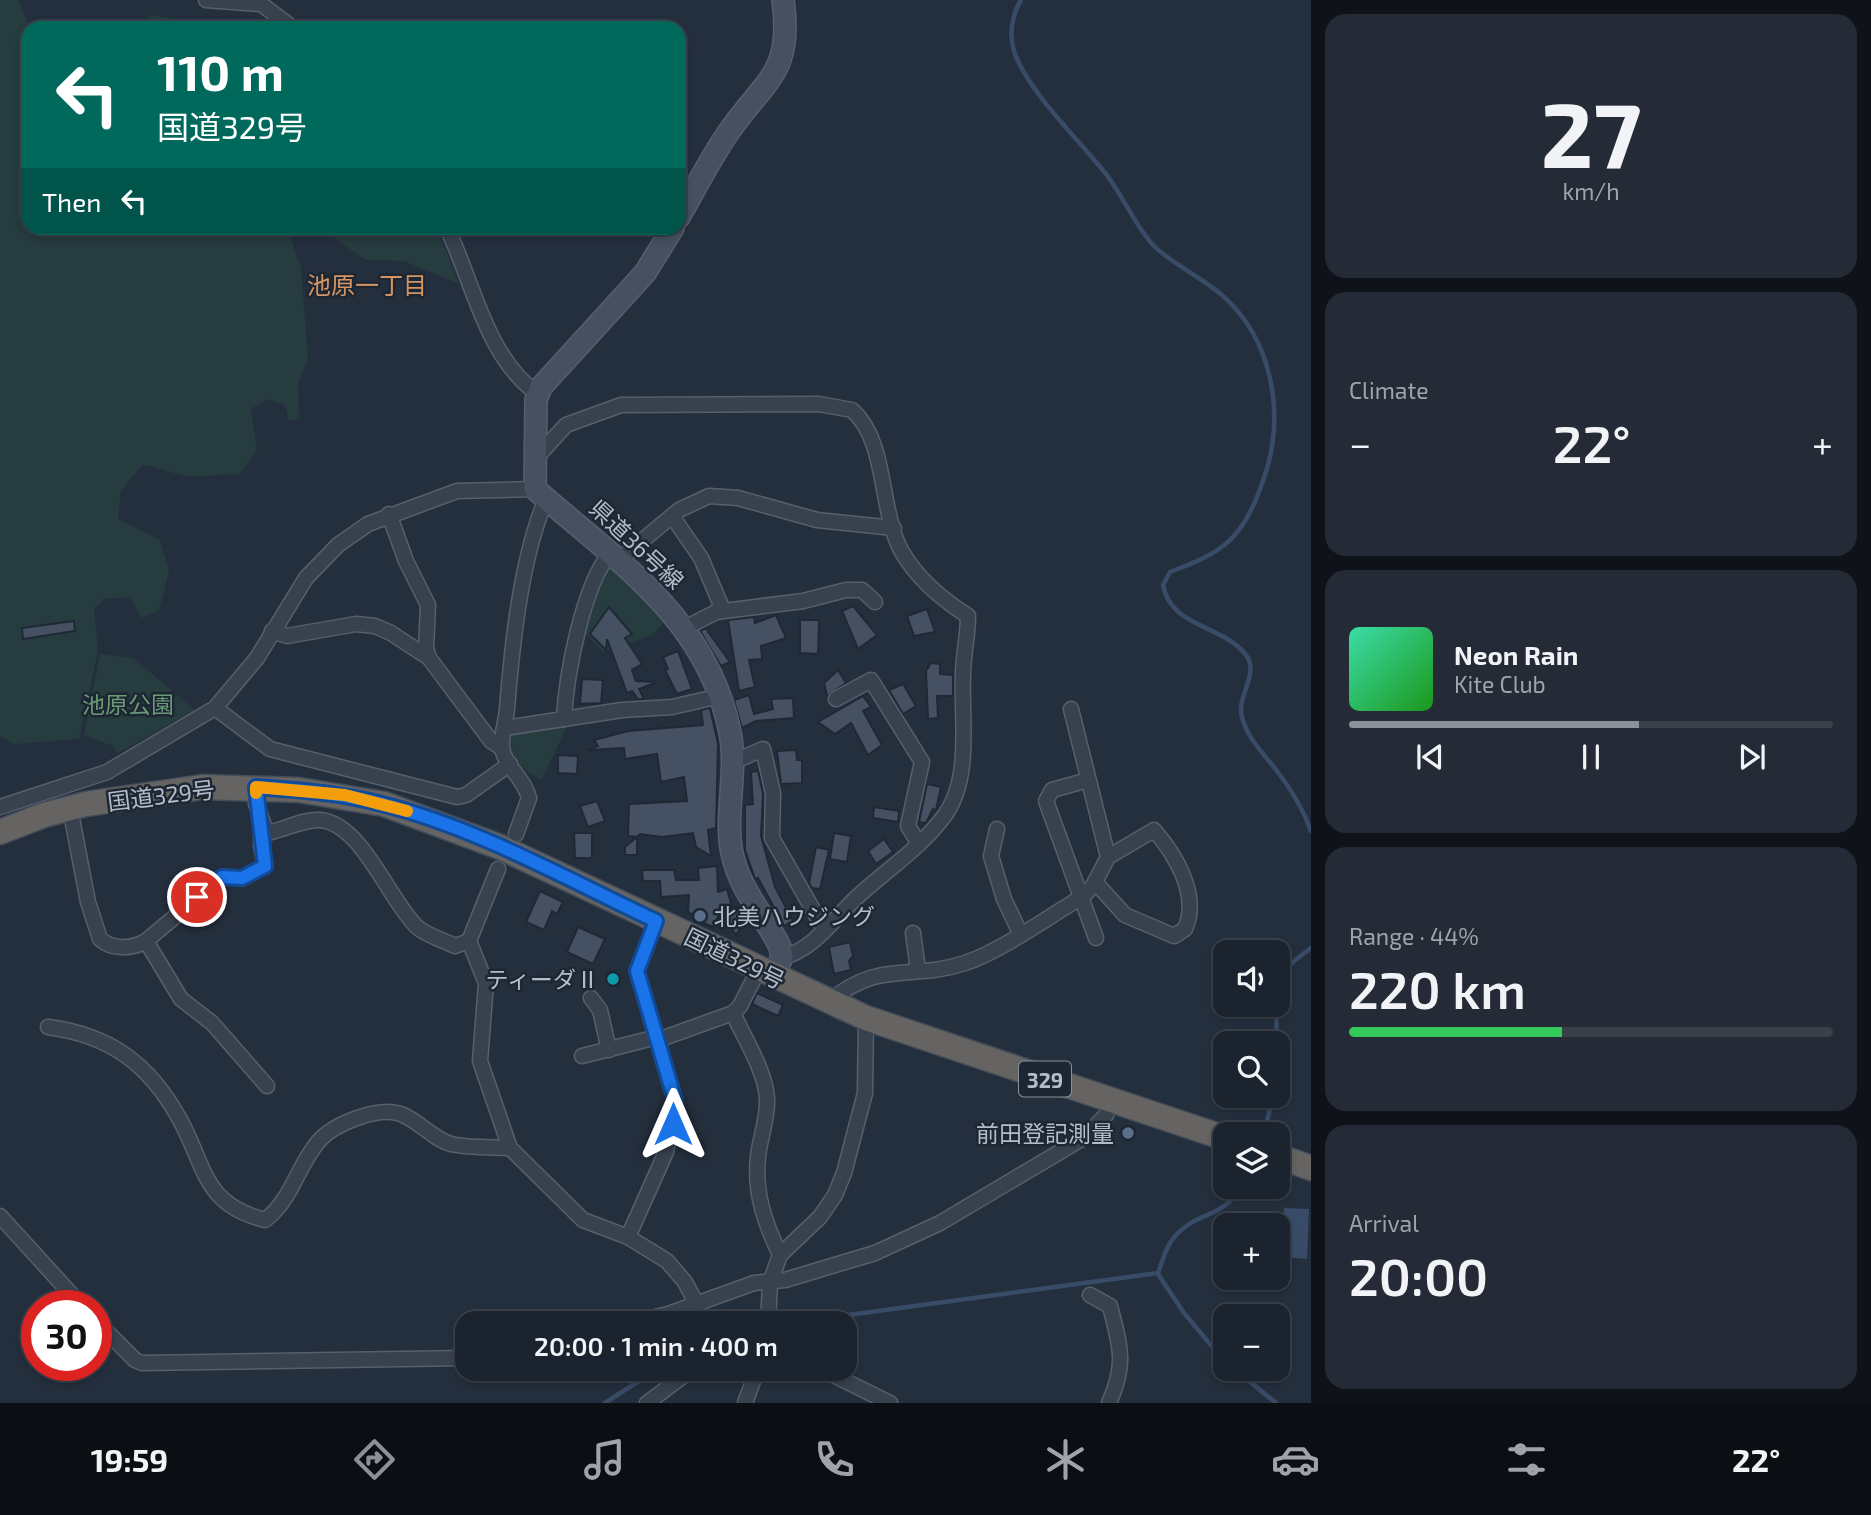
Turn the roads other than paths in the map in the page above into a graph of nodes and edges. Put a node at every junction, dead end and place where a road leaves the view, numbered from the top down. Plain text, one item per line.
1 (206, 0) edge
2 (783, 0) edge
3 (284, 21) edge
4 (686, 205) edge
5 (450, 235) edge
6 (669, 235) edge
7 (538, 394) junction
8 (537, 457) junction
9 (541, 494) junction
10 (389, 514) junction
11 (672, 516) junction
12 (894, 528) junction
13 (615, 556) junction
14 (875, 601) dead end
15 (723, 610) junction
16 (683, 629) junction
17 (272, 631) junction
18 (429, 658) junction
19 (720, 696) junction
20 (836, 699) dead end
21 (215, 708) junction
22 (1071, 709) dead end
23 (564, 719) junction
24 (505, 727) junction
25 (502, 748) junction
26 (733, 762) junction
27 (510, 764) junction
28 (1088, 780) junction
29 (256, 787) junction
30 (70, 808) junction
31 (6, 817) edge
32 (262, 820) junction
33 (997, 829) dead end
34 (516, 834) dead end
35 (919, 844) junction
36 (1108, 857) junction
37 (498, 869) dead end
38 (1095, 882) junction
39 (1082, 897) junction
40 (656, 921) junction
41 (824, 929) junction
42 (912, 933) dead end
43 (1020, 933) junction
44 (1096, 938) dead end
45 (146, 941) junction
46 (469, 942) junction
47 (771, 967) junction
48 (918, 970) junction
49 (591, 998) dead end
50 (829, 1002) junction
51 (733, 1013) junction
52 (866, 1018) junction
53 (48, 1027) dead end
54 (658, 1039) junction
55 (609, 1050) junction
56 (582, 1056) dead end
57 (267, 1086) dead end
58 (1112, 1099) junction
59 (1213, 1134) edge
60 (510, 1148) junction
61 (1290, 1160) edge
62 (1311, 1168) edge
63 (0, 1216) edge
64 (628, 1237) junction
65 (780, 1255) junction
66 (770, 1283) junction
67 (67, 1290) edge
68 (1090, 1295) dead end
69 (696, 1303) junction
70 (676, 1311) edge
71 (769, 1311) edge
72 (112, 1337) edge
73 (455, 1358) edge
74 (677, 1381) edge
75 (753, 1381) edge
76 (845, 1381) edge
77 (647, 1403) edge
78 (745, 1403) edge
79 (890, 1403) edge
80 (1109, 1403) edge

1 - 3 street
2 - 4 main road
5 - 7 street
6 - 7 main road
7 - 8 main road
8 - 9 main road
8 - 12 street
9 - 10 street
9 - 13 main road, 県道36号線
9 - 24 street
10 - 17 street
10 - 18 street
11 - 12 street
11 - 13 street
11 - 15 street
12 - 35 street
13 - 16 main road, 県道36号線
13 - 23 street
14 - 15 street
15 - 16 street
16 - 19 main road, 県道36号線
17 - 18 street
17 - 21 street
18 - 25 street
19 - 23 street
19 - 26 main road, 県道36号線
20 - 35 street
21 - 27 street
21 - 31 street
22 - 28 street
23 - 24 street
24 - 25 street
25 - 27 street
26 - 41 street
26 - 47 main road, 県道36号線
27 - 34 street
28 - 36 street
28 - 39 street
29 - 30 highway, 国道329号 / 329
29 - 32 street
29 - 40 highway, 国道329号 / 329
30 - 31 highway, 国道329号 / 329
30 - 45 street
32 - 45 street
32 - 46 street
33 - 43 street
35 - 41 street
36 - 38 street
36 - 38 street
37 - 46 street
38 - 39 street
39 - 43 street
39 - 44 street
40 - 47 highway, 国道329号 / 329
40 - 54 street
41 - 47 street
42 - 48 street
43 - 48 street
45 - 57 street
46 - 60 street
47 - 50 highway, 国道329号 / 329
47 - 51 street
48 - 50 street
49 - 55 street
50 - 52 highway, 国道329号 / 329
51 - 54 street
51 - 65 street
52 - 58 highway, 国道329号 / 329
52 - 65 street
53 - 60 street
54 - 55 street
54 - 64 street
55 - 56 street
58 - 59 highway, 国道329号 / 329
58 - 66 street
60 - 64 street
61 - 62 highway
63 - 67 street
64 - 69 street
65 - 66 street
66 - 69 street
66 - 71 street
68 - 80 street
69 - 70 street
72 - 73 street
74 - 77 street
75 - 78 street
76 - 79 street

